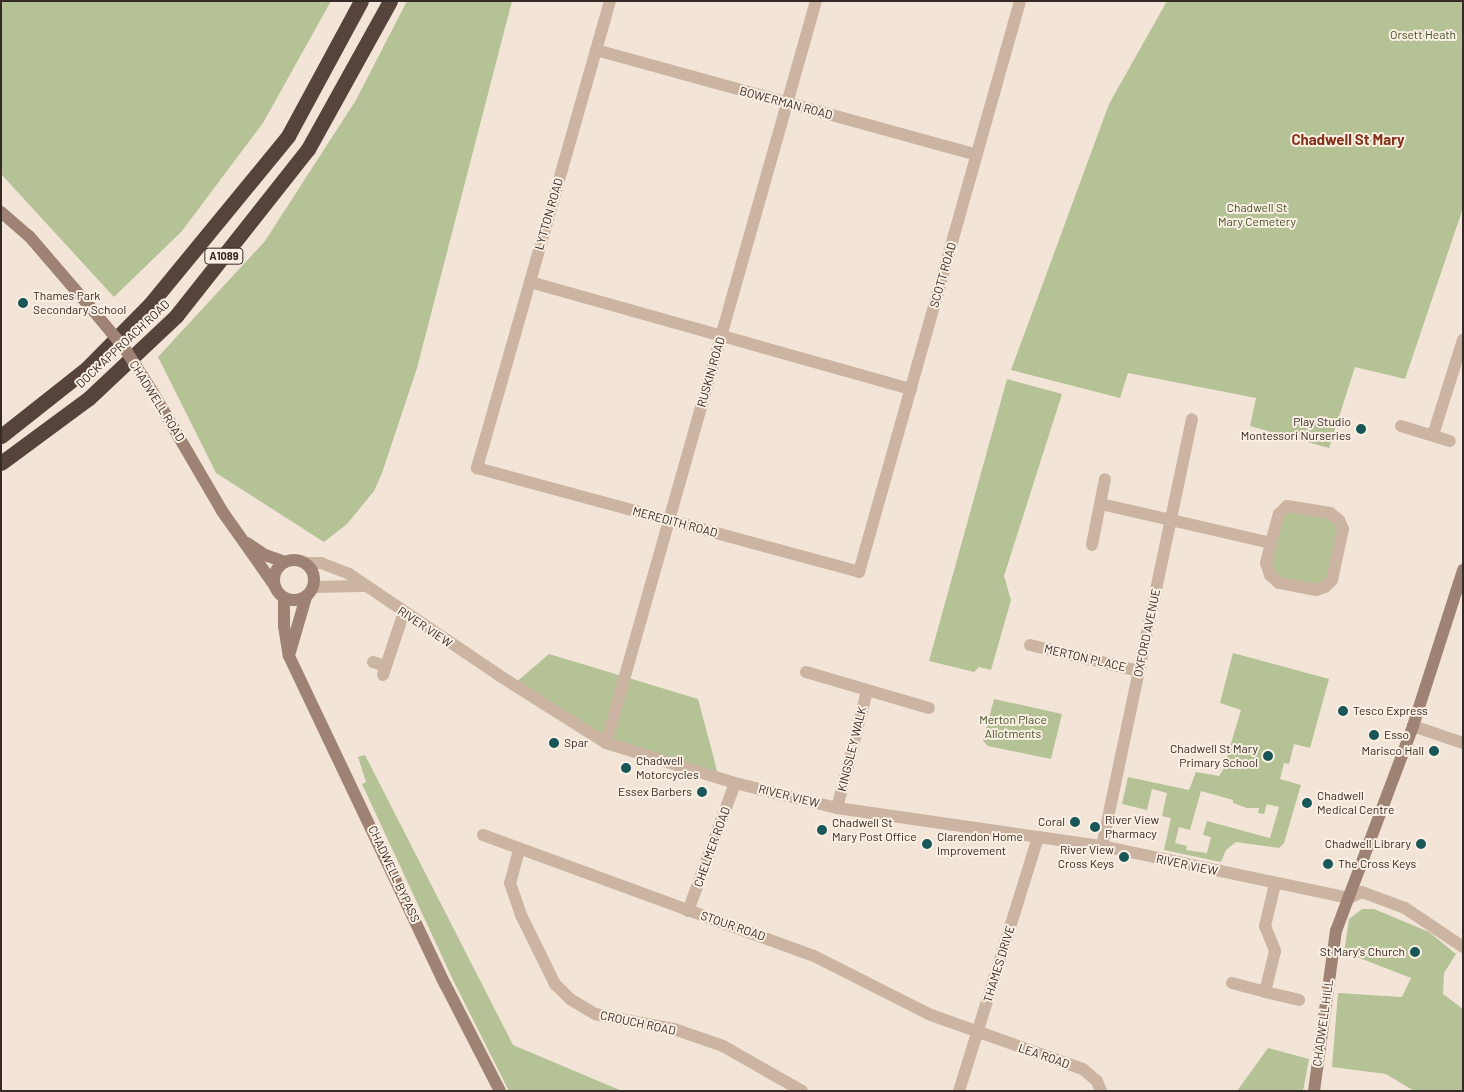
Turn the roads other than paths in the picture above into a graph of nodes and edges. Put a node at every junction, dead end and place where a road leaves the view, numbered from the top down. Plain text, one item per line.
1 (361, 1) edge
2 (390, 1) edge
3 (610, 1) edge
4 (816, 1) edge
5 (1020, 1) edge
6 (596, 50) junction
7 (787, 104) junction
8 (976, 155) junction
9 (1, 212) edge
10 (530, 282) junction
11 (722, 336) junction
12 (1463, 340) edge
13 (1460, 356) edge
14 (910, 389) junction
15 (1192, 419) dead end
16 (1401, 426) dead end
17 (489, 427) joint
18 (1433, 435) junction
19 (1, 436) edge
20 (1450, 440) dead end
21 (1, 463) edge
22 (1105, 480) dead end
23 (1101, 504) junction
24 (1171, 519) junction
25 (669, 520) junction
26 (237, 535) junction
27 (1271, 543) junction
28 (1092, 545) dead end
29 (284, 562) junction
30 (306, 563) junction
31 (842, 567) joint
32 (1463, 570) edge
33 (274, 586) junction
34 (362, 586) junction
35 (310, 592) junction
36 (284, 598) junction
37 (404, 612) junction
38 (1030, 645) dead end
39 (289, 656) junction
40 (380, 667) dead end
41 (1139, 670) junction
42 (806, 672) dead end
43 (867, 690) junction
44 (930, 708) dead end
45 (1413, 726) junction
46 (606, 743) junction
47 (1463, 743) edge
48 (735, 783) junction
49 (837, 808) junction
50 (483, 835) dead end
51 (1038, 837) junction
52 (1102, 846) junction
53 (519, 850) junction
54 (1275, 884) junction
55 (1349, 898) junction
56 (688, 911) junction
57 (1463, 947) edge
58 (1232, 983) dead end
59 (1265, 992) junction
60 (1299, 1000) dead end
61 (977, 1033) junction
62 (500, 1091) edge
63 (802, 1091) edge
64 (959, 1091) edge
65 (1101, 1091) edge
66 (1314, 1091) edge

1 - 19 highway, DOCK APPROACH ROAD / A1089
2 - 21 highway, DOCK APPROACH ROAD / A1089
3 - 6 street, LYTTON ROAD
4 - 7 street, RUSKIN ROAD
5 - 8 street, SCOTT ROAD
6 - 7 street, BOWERMAN ROAD
6 - 10 street, LYTTON ROAD
7 - 8 street, BOWERMAN ROAD
7 - 11 street, RUSKIN ROAD
8 - 14 street, SCOTT ROAD
9 - 26 main road, CHADWELL ROAD, bridge
10 - 11 street
10 - 17 street, LYTTON ROAD
11 - 14 street
11 - 25 street, RUSKIN ROAD
12 - 13 street
13 - 18 street
14 - 31 street, SCOTT ROAD
15 - 24 street, OXFORD AVENUE
16 - 18 street
17 - 25 street, MEREDITH ROAD
18 - 20 street
22 - 23 street
23 - 24 street
23 - 28 street
24 - 27 street
24 - 41 street, OXFORD AVENUE
25 - 31 street, MEREDITH ROAD
25 - 46 street, RUSKIN ROAD
26 - 29 main road, CHADWELL ROAD
26 - 33 main road, CHADWELL ROAD
27 - 27 street
29 - 30 main road
29 - 33 main road
30 - 34 street, RIVER VIEW
30 - 35 main road
32 - 45 main road, CHADWELL HILL
33 - 36 main road
34 - 35 street
34 - 37 street, RIVER VIEW
35 - 36 main road
35 - 39 main road
36 - 39 main road, CHADWELL BYPASS
37 - 40 street
37 - 46 street, RIVER VIEW
38 - 41 street, MERTON PLACE
39 - 62 main road, CHADWELL BYPASS
41 - 52 street, OXFORD AVENUE
42 - 43 street, KINGSLEY WALK
43 - 44 street, KINGSLEY WALK
43 - 49 street, KINGSLEY WALK
45 - 47 street
45 - 55 main road, CHADWELL HILL
46 - 48 street, RIVER VIEW
48 - 49 street, RIVER VIEW
48 - 56 street, CHELMER ROAD
49 - 51 street, RIVER VIEW
50 - 53 street, STOUR ROAD
51 - 52 street, RIVER VIEW
51 - 61 street, THAMES DRIVE
52 - 54 street, RIVER VIEW
53 - 56 street, STOUR ROAD
53 - 63 street, CROUCH ROAD
54 - 55 street, RIVER VIEW
54 - 59 street
55 - 57 street, RIVER VIEW
55 - 66 main road, CHADWELL HILL
56 - 61 street, STOUR ROAD
58 - 59 street
59 - 60 street
61 - 64 street, THAMES DRIVE
61 - 65 street, LEA ROAD

